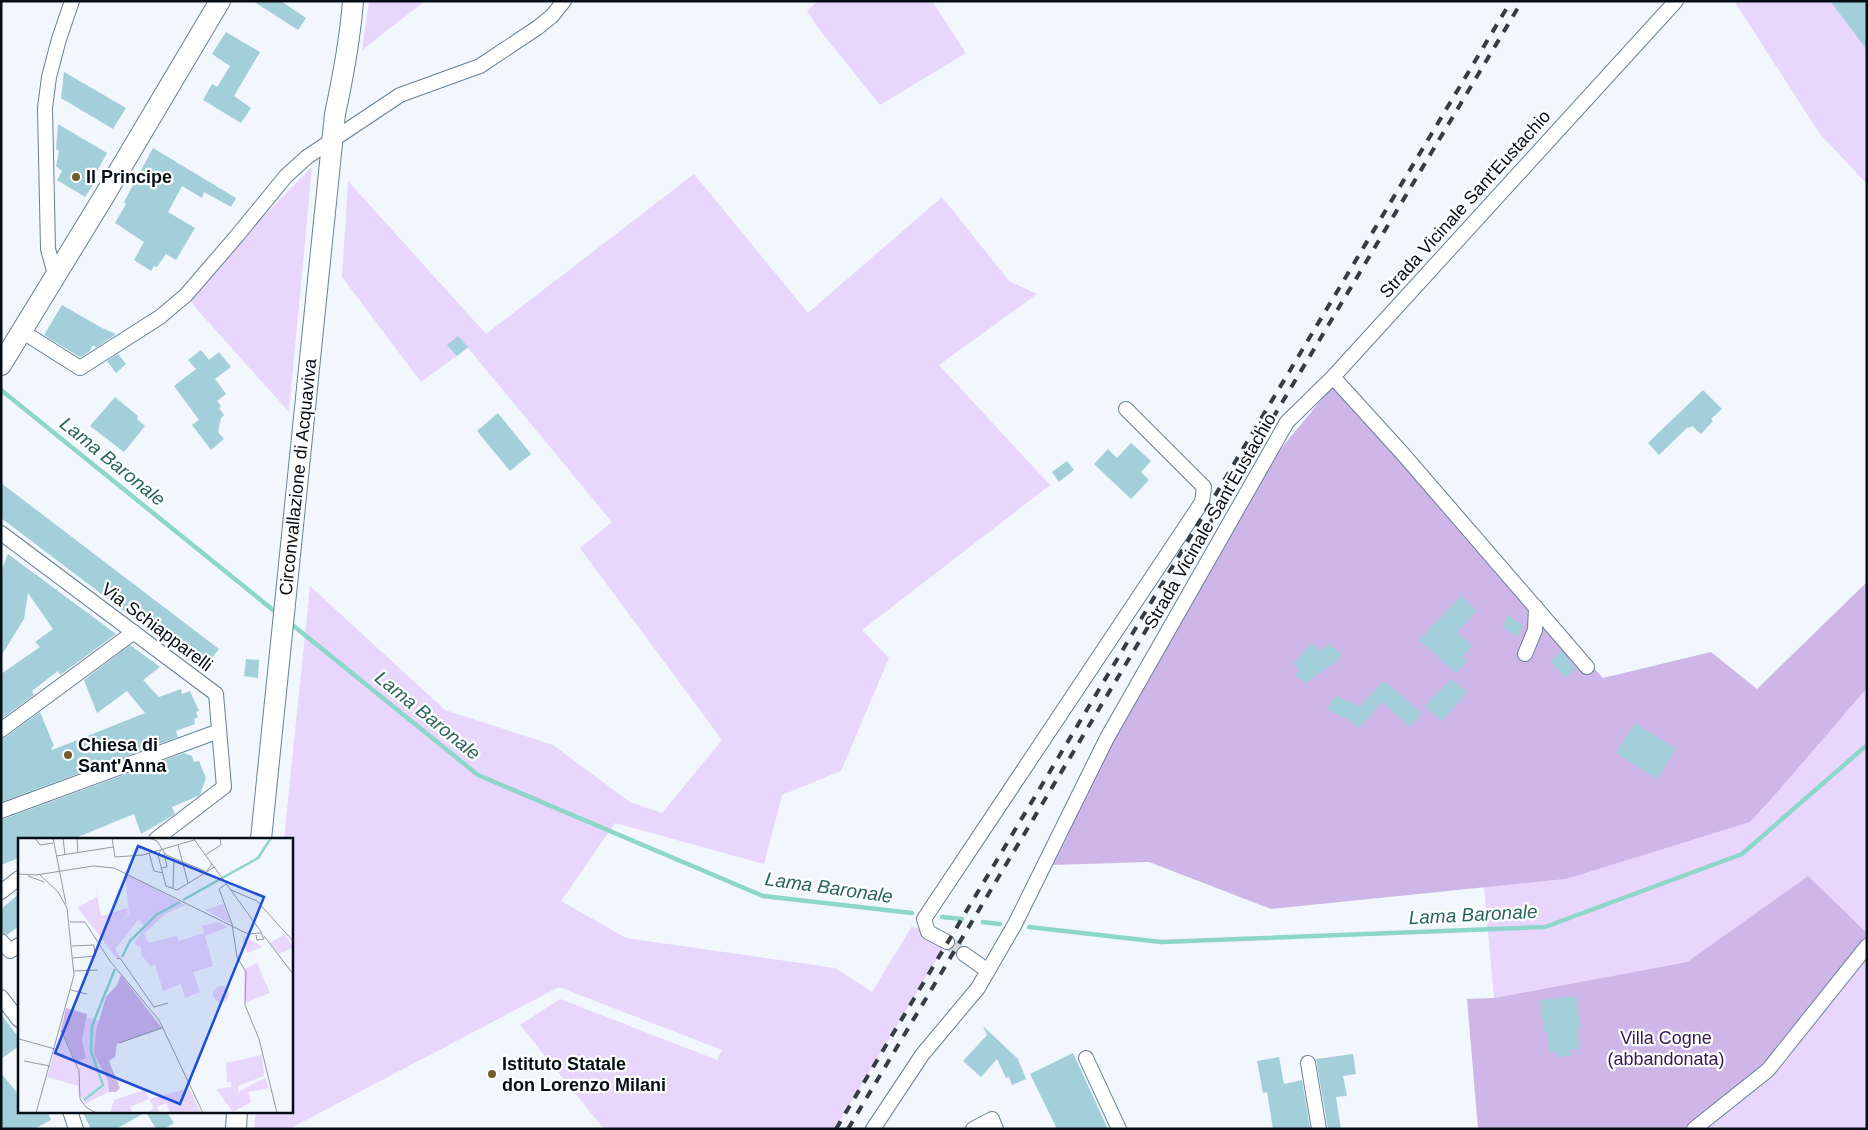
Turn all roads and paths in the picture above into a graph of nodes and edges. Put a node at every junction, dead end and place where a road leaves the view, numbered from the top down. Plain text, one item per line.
1 (72, 1) edge
2 (220, 1) edge
3 (341, 1) edge
4 (353, 1) edge
5 (564, 1) edge
6 (1676, 1) edge
7 (334, 114) junction
8 (332, 142) junction
9 (56, 278) junction
10 (23, 332) junction
11 (1, 365) edge
12 (1334, 377) junction
13 (1126, 409) dead end
14 (1, 533) edge
15 (1536, 607) junction
16 (134, 632) junction
17 (1525, 654) dead end
18 (1588, 667) dead end
19 (1, 730) edge
20 (219, 731) junction
21 (1, 811) edge
22 (157, 838) edge
23 (261, 838) edge
24 (18, 879) edge
25 (1, 892) edge
26 (1, 941) edge
27 (947, 942) tunnel mouth
28 (18, 945) edge
29 (1867, 946) edge
30 (964, 954) tunnel mouth
31 (988, 971) junction
32 (1, 997) edge
33 (18, 1019) edge
34 (1086, 1058) dead end
35 (1308, 1063) dead end
36 (70, 1112) edge
37 (237, 1112) edge
38 (994, 1124) edge
39 (76, 1129) edge
40 (236, 1129) edge
41 (873, 1129) edge
42 (973, 1129) edge
43 (1119, 1129) edge
44 (1319, 1129) edge
45 (1694, 1129) edge

1 - 9 street
2 - 9 main road
3 - 7 main road
4 - 7 main road
5 - 8 street
6 - 12 street, Strada Vicinale Sant'Eustachio
7 - 8 main road, Circonvallazione di Acquaviva
8 - 10 street
8 - 23 main road, Circonvallazione di Acquaviva
9 - 10 main road
10 - 11 main road
12 - 15 street
12 - 31 street, Strada Vicinale Sant'Eustachio
13 - 27 street
14 - 16 street, Via Schiapparelli
15 - 17 street
15 - 18 street
16 - 19 street
16 - 20 street, Via Schiapparelli
20 - 21 street
20 - 22 street, Via Schiapparelli
24 - 25 street
26 - 28 street
29 - 45 street
30 - 31 street
31 - 41 street, Strada Vicinale Sant'Eustachio
32 - 33 street
34 - 43 street
35 - 44 street
36 - 39 street
37 - 40 main road
38 - 42 street

